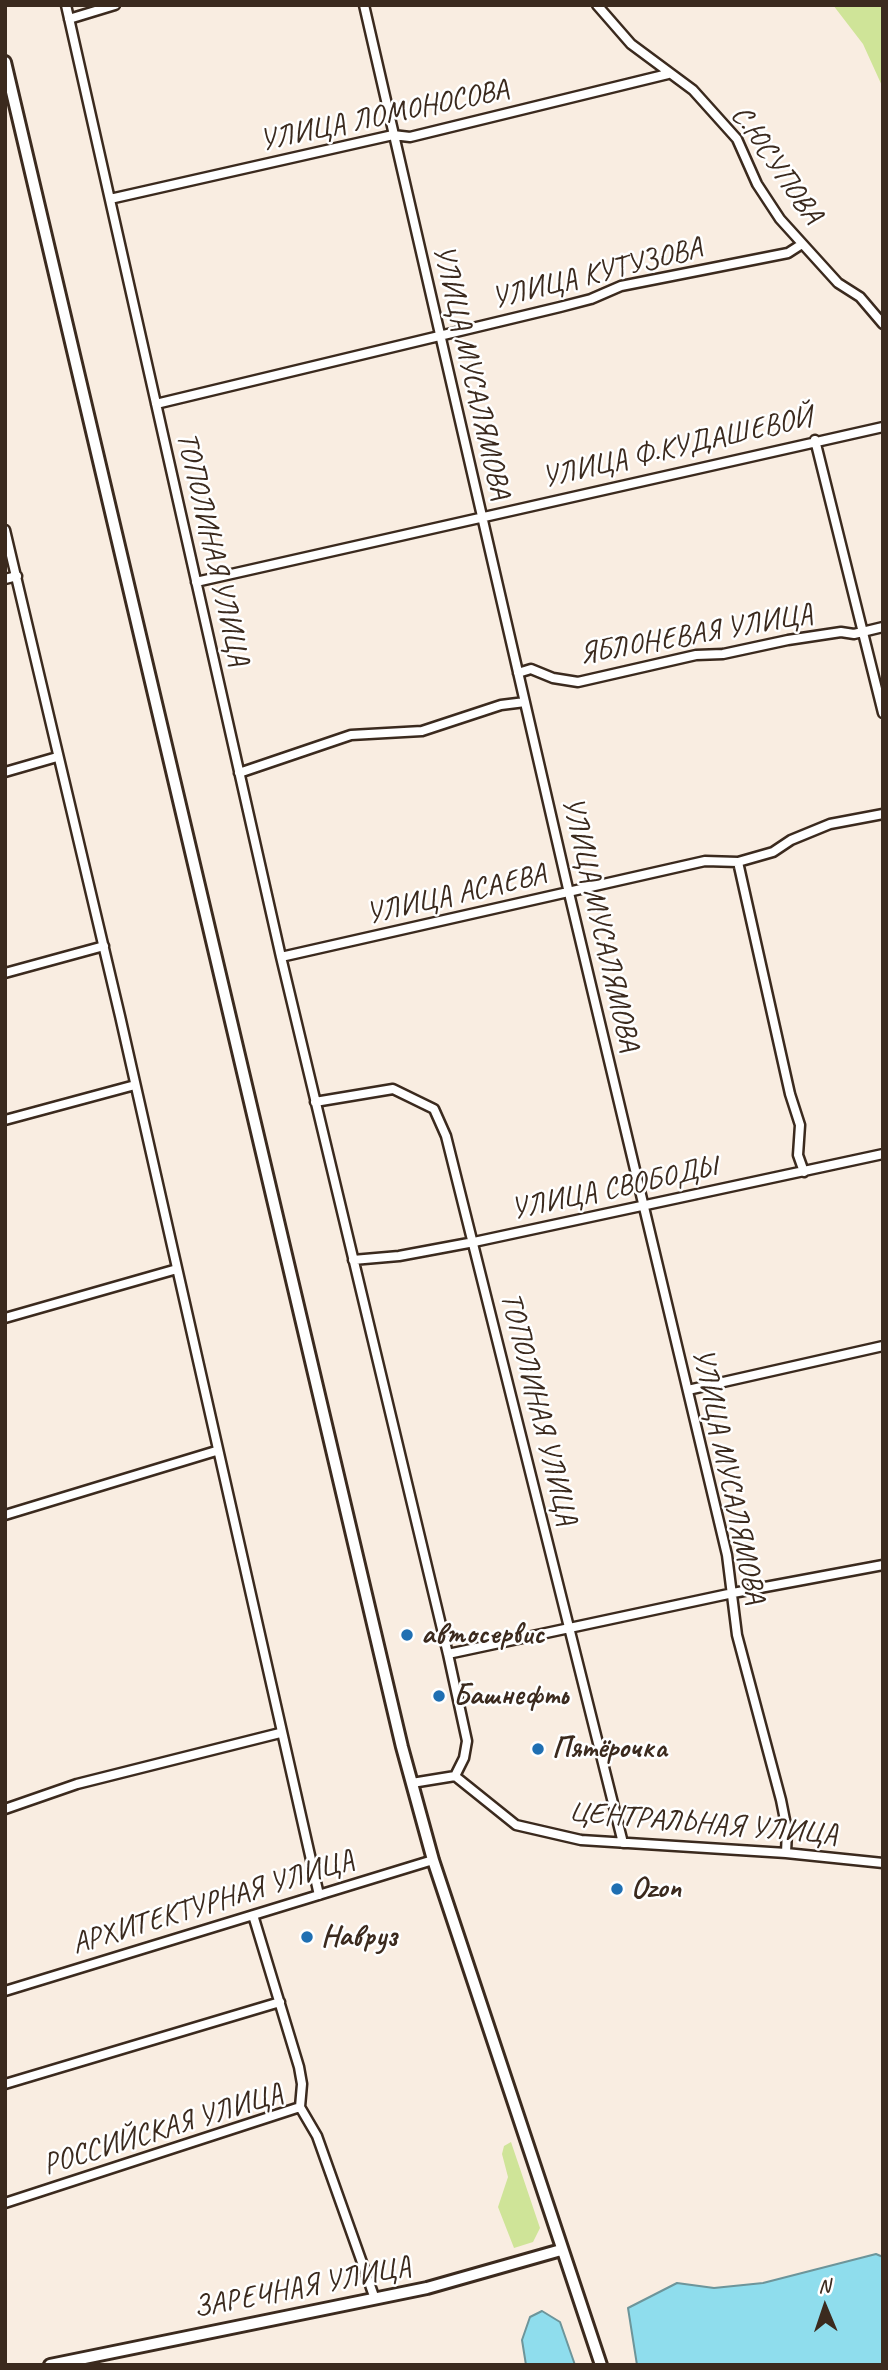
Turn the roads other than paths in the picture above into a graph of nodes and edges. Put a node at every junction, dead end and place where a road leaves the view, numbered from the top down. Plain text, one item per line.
1 (66, 5) edge
2 (115, 5) edge
3 (364, 5) edge
4 (597, 5) edge
5 (69, 19) junction
6 (5, 62) edge
7 (668, 74) junction
8 (393, 135) junction
9 (110, 199) junction
10 (802, 244) junction
11 (883, 324) edge
12 (440, 335) junction
13 (156, 404) junction
14 (883, 427) edge
15 (815, 440) junction
16 (482, 516) junction
17 (5, 530) edge
18 (17, 576) junction
19 (5, 579) edge
20 (196, 582) junction
21 (883, 627) edge
22 (863, 632) junction
23 (518, 673) junction
24 (525, 702) junction
25 (883, 713) edge
26 (57, 757) junction
27 (5, 772) edge
28 (239, 773) junction
29 (883, 814) edge
30 (738, 862) junction
31 (569, 893) junction
32 (104, 946) junction
33 (281, 957) junction
34 (5, 973) edge
35 (135, 1085) junction
36 (315, 1102) junction
37 (5, 1120) edge
38 (883, 1154) edge
39 (804, 1172) junction
40 (644, 1208) junction
41 (474, 1242) junction
42 (353, 1260) junction
43 (177, 1269) junction
44 (5, 1318) edge
45 (883, 1346) edge
46 (688, 1390) junction
47 (216, 1451) junction
48 (5, 1515) edge
49 (883, 1565) edge
50 (733, 1593) junction
51 (569, 1629) junction
52 (448, 1654) junction
53 (281, 1734) junction
54 (455, 1776) junction
55 (412, 1783) junction
56 (5, 1809) edge
57 (623, 1843) junction
58 (786, 1853) junction
59 (433, 1860) junction
60 (883, 1863) edge
61 (319, 1895) junction
62 (253, 1915) junction
63 (5, 1991) edge
64 (280, 2002) junction
65 (5, 2084) edge
66 (300, 2107) junction
67 (5, 2203) edge
68 (561, 2250) junction
69 (375, 2299) junction
70 (50, 2365) edge
71 (601, 2365) edge

1 - 5 street, ТОПОЛИНАЯ УЛИЦА
2 - 5 street
3 - 8 street, УЛИЦА МУСАЛЯМОВА
4 - 7 street, С.ЮСУПОВА
5 - 9 street, ТОПОЛИНАЯ УЛИЦА
6 - 55 main road
7 - 8 street, УЛИЦА ЛОМОНОСОВА
7 - 10 street, С.ЮСУПОВА
8 - 9 street, УЛИЦА ЛОМОНОСОВА
8 - 12 street, УЛИЦА МУСАЛЯМОВА
9 - 13 street, ТОПОЛИНАЯ УЛИЦА
10 - 11 street, С.ЮСУПОВА
10 - 12 street, УЛИЦА КУТУЗОВА
12 - 13 street, УЛИЦА КУТУЗОВА
12 - 16 street, УЛИЦА МУСАЛЯМОВА
13 - 20 street, ТОПОЛИНАЯ УЛИЦА
14 - 15 street, УЛИЦА Ф.КУДАШЕВОЙ
15 - 16 street, УЛИЦА Ф.КУДАШЕВОЙ
15 - 22 street
16 - 20 street, УЛИЦА Ф.КУДАШЕВОЙ
16 - 23 street, УЛИЦА МУСАЛЯМОВА
17 - 18 street
18 - 19 street
18 - 26 street
20 - 28 street, ТОПОЛИНАЯ УЛИЦА
21 - 22 street, ЯБЛОНЕВАЯ УЛИЦА
22 - 23 street, ЯБЛОНЕВАЯ УЛИЦА
22 - 25 street
23 - 24 street, УЛИЦА МУСАЛЯМОВА
24 - 28 street
24 - 31 street, УЛИЦА МУСАЛЯМОВА
26 - 27 street
26 - 32 street
28 - 33 street, ТОПОЛИНАЯ УЛИЦА
29 - 30 street, УЛИЦА АСАЕВА
30 - 31 street, УЛИЦА АСАЕВА
30 - 39 street
31 - 33 street, УЛИЦА АСАЕВА
31 - 40 street, УЛИЦА МУСАЛЯМОВА
32 - 34 street
32 - 35 street
33 - 36 street, ТОПОЛИНАЯ УЛИЦА
35 - 37 street
35 - 43 street
36 - 41 street, ТОПОЛИНАЯ УЛИЦА
36 - 42 street, ТОПОЛИНАЯ УЛИЦА
38 - 39 street, УЛИЦА СВОБОДЫ
39 - 40 street, УЛИЦА СВОБОДЫ
40 - 41 street, УЛИЦА СВОБОДЫ
40 - 46 street, УЛИЦА МУСАЛЯМОВА
41 - 42 street, УЛИЦА СВОБОДЫ
41 - 51 street, ТОПОЛИНАЯ УЛИЦА
42 - 52 street, ТОПОЛИНАЯ УЛИЦА
43 - 44 street
43 - 47 street
45 - 46 street
46 - 50 street, УЛИЦА МУСАЛЯМОВА
47 - 48 street
47 - 53 street
49 - 50 street
50 - 51 street
50 - 58 street, УЛИЦА МУСАЛЯМОВА
51 - 52 street
51 - 57 street, ТОПОЛИНАЯ УЛИЦА
52 - 54 street, ТОПОЛИНАЯ УЛИЦА
53 - 56 street
53 - 61 street
54 - 55 street
54 - 57 street, ЦЕНТРАЛЬНАЯ УЛИЦА
55 - 59 main road
57 - 58 street, ЦЕНТРАЛЬНАЯ УЛИЦА
58 - 60 street, ЦЕНТРАЛЬНАЯ УЛИЦА
59 - 61 street, АРХИТЕКТУРНАЯ УЛИЦА
59 - 68 main road
61 - 62 street, АРХИТЕКТУРНАЯ УЛИЦА
62 - 63 street, АРХИТЕКТУРНАЯ УЛИЦА
62 - 64 street
64 - 65 street
64 - 66 street
66 - 67 street, РОССИЙСКАЯ УЛИЦА
66 - 69 street, РОССИЙСКАЯ УЛИЦА
68 - 69 main road, ЗАРЕЧНАЯ УЛИЦА
68 - 71 main road
69 - 70 main road, ЗАРЕЧНАЯ УЛИЦА

